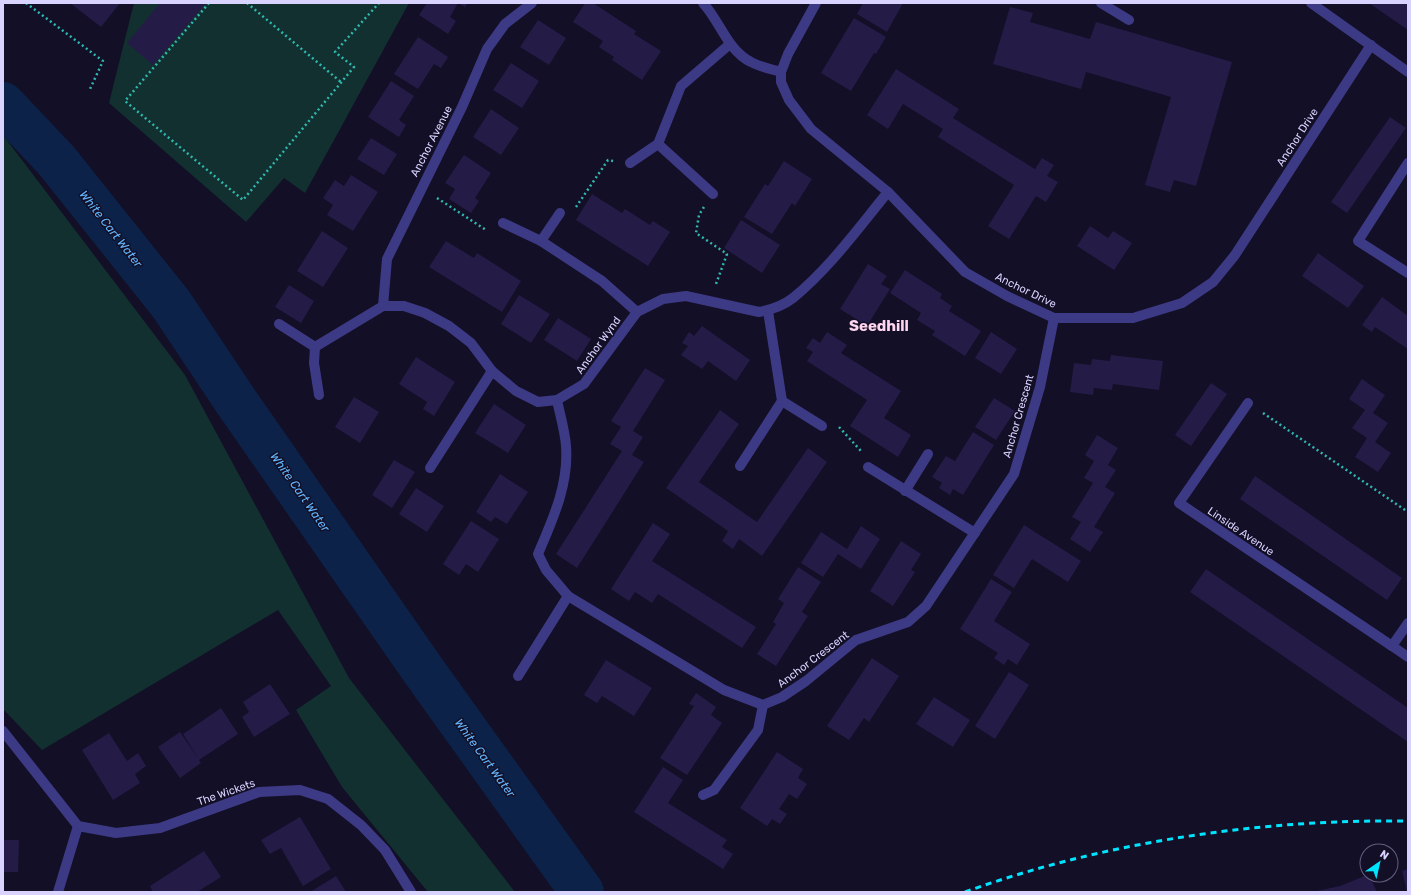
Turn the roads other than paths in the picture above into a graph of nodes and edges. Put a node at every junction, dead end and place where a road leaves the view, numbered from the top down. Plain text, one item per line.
1 (532, 3) edge
2 (703, 3) edge
3 (816, 3) edge
4 (1101, 3) edge
5 (1311, 3) edge
6 (1129, 20) dead end
7 (730, 44) junction
8 (1370, 45) junction
9 (781, 72) junction
10 (1408, 72) edge
11 (658, 144) junction
12 (1408, 163) edge
13 (630, 164) road end
14 (888, 192) junction
15 (712, 194) road end
16 (560, 213) road end
17 (503, 223) road end
18 (541, 241) junction
19 (1408, 273) edge
20 (383, 306) junction
21 (768, 311) junction
22 (637, 312) junction
23 (1054, 318) junction
24 (280, 324) dead end
25 (315, 347) junction
26 (492, 371) junction
27 (319, 395) dead end
28 (557, 400) junction
29 (782, 401) junction
30 (1248, 403) road end
31 (822, 426) road end
32 (928, 454) dead end
33 (740, 466) dead end
34 (430, 468) dead end
35 (868, 468) road end
36 (905, 491) junction
37 (975, 533) junction
38 (568, 596) junction
39 (1408, 623) edge
40 (1392, 646) junction
41 (1408, 658) edge
42 (518, 676) dead end
43 (763, 705) junction
44 (3, 730) edge
45 (703, 795) dead end
46 (78, 826) junction
47 (58, 892) edge
48 (412, 892) edge

1 - 20 street, Anchor Avenue
2 - 7 street
3 - 9 street
4 - 6 street
5 - 8 street
7 - 9 street
7 - 11 street
8 - 10 street
8 - 23 street, Anchor Drive
9 - 14 street, Anchor Drive
11 - 13 street
11 - 15 street
12 - 19 street
14 - 21 street
14 - 23 street, Anchor Drive
16 - 18 street
17 - 18 street, Anchor Wynd
18 - 22 street, Anchor Wynd
20 - 25 street
20 - 26 street, Anchor Wynd
21 - 22 street, Anchor Wynd
21 - 29 street
22 - 28 street, Anchor Wynd
23 - 37 street, Anchor Crescent
24 - 25 street
25 - 27 street
26 - 28 street, Anchor Wynd
26 - 34 street
28 - 38 street
29 - 31 street
29 - 33 street
30 - 40 street, Linside Avenue
32 - 36 street
35 - 36 street
36 - 37 street
37 - 43 street, Anchor Crescent
38 - 42 street
38 - 43 street
39 - 40 street
40 - 41 street, Linside Avenue
43 - 45 street
44 - 46 street
46 - 47 street
46 - 48 street, The Wickets

